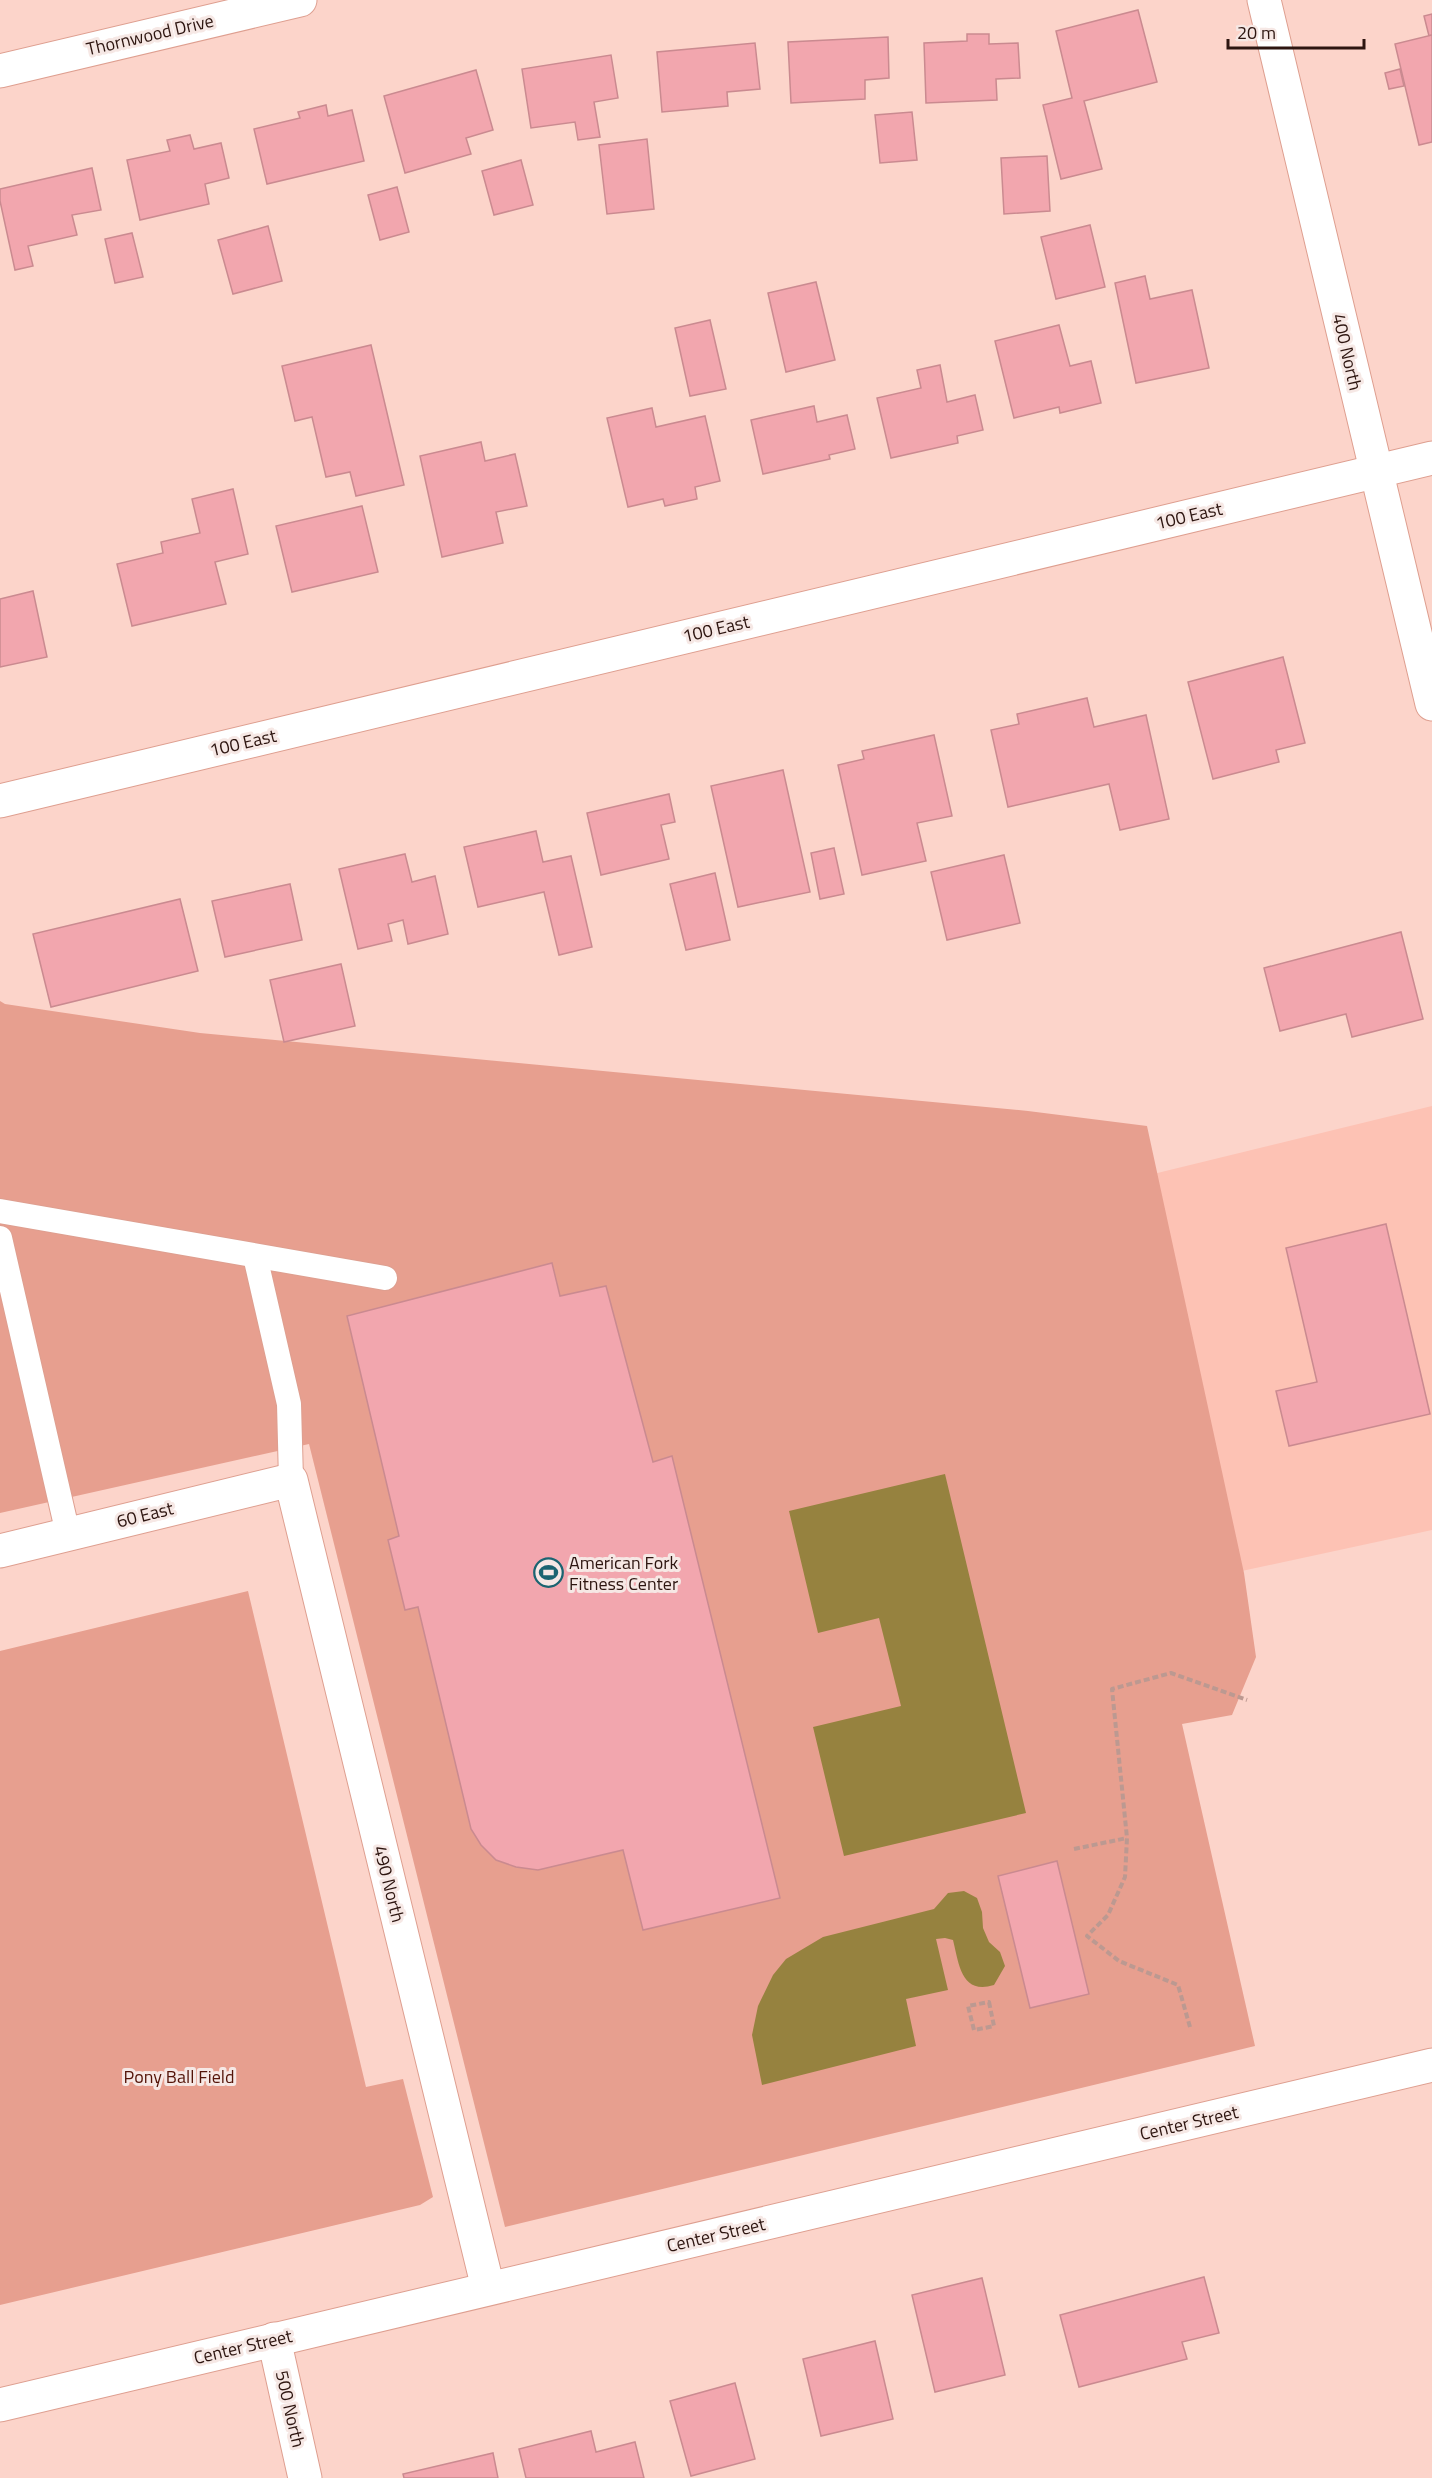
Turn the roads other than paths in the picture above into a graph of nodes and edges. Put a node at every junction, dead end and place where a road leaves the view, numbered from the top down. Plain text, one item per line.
1 (300, 0) edge
2 (1264, 0) edge
3 (0, 71) edge
4 (1432, 458) edge
5 (1376, 471) junction
6 (1432, 704) edge
7 (0, 801) edge
8 (0, 1211) edge
9 (0, 1238) edge
10 (255, 1256) junction
11 (385, 1278) dead end
12 (291, 1480) junction
13 (68, 1534) junction
14 (0, 1551) edge
15 (1432, 2065) edge
16 (488, 2288) junction
17 (274, 2339) junction
18 (0, 2405) edge
19 (305, 2478) edge

1 - 3 street, Thornwood Drive
2 - 5 street, 400 North
4 - 5 street, 100 East
5 - 6 street, 400 North
5 - 7 street, 100 East
8 - 10 lane
9 - 13 lane
10 - 11 lane
10 - 12 lane
12 - 13 street, 60 East
12 - 16 street, 490 North
13 - 14 street, 60 East
15 - 16 street, Center Street
16 - 17 street, Center Street
17 - 18 street, Center Street
17 - 19 street, 500 North

